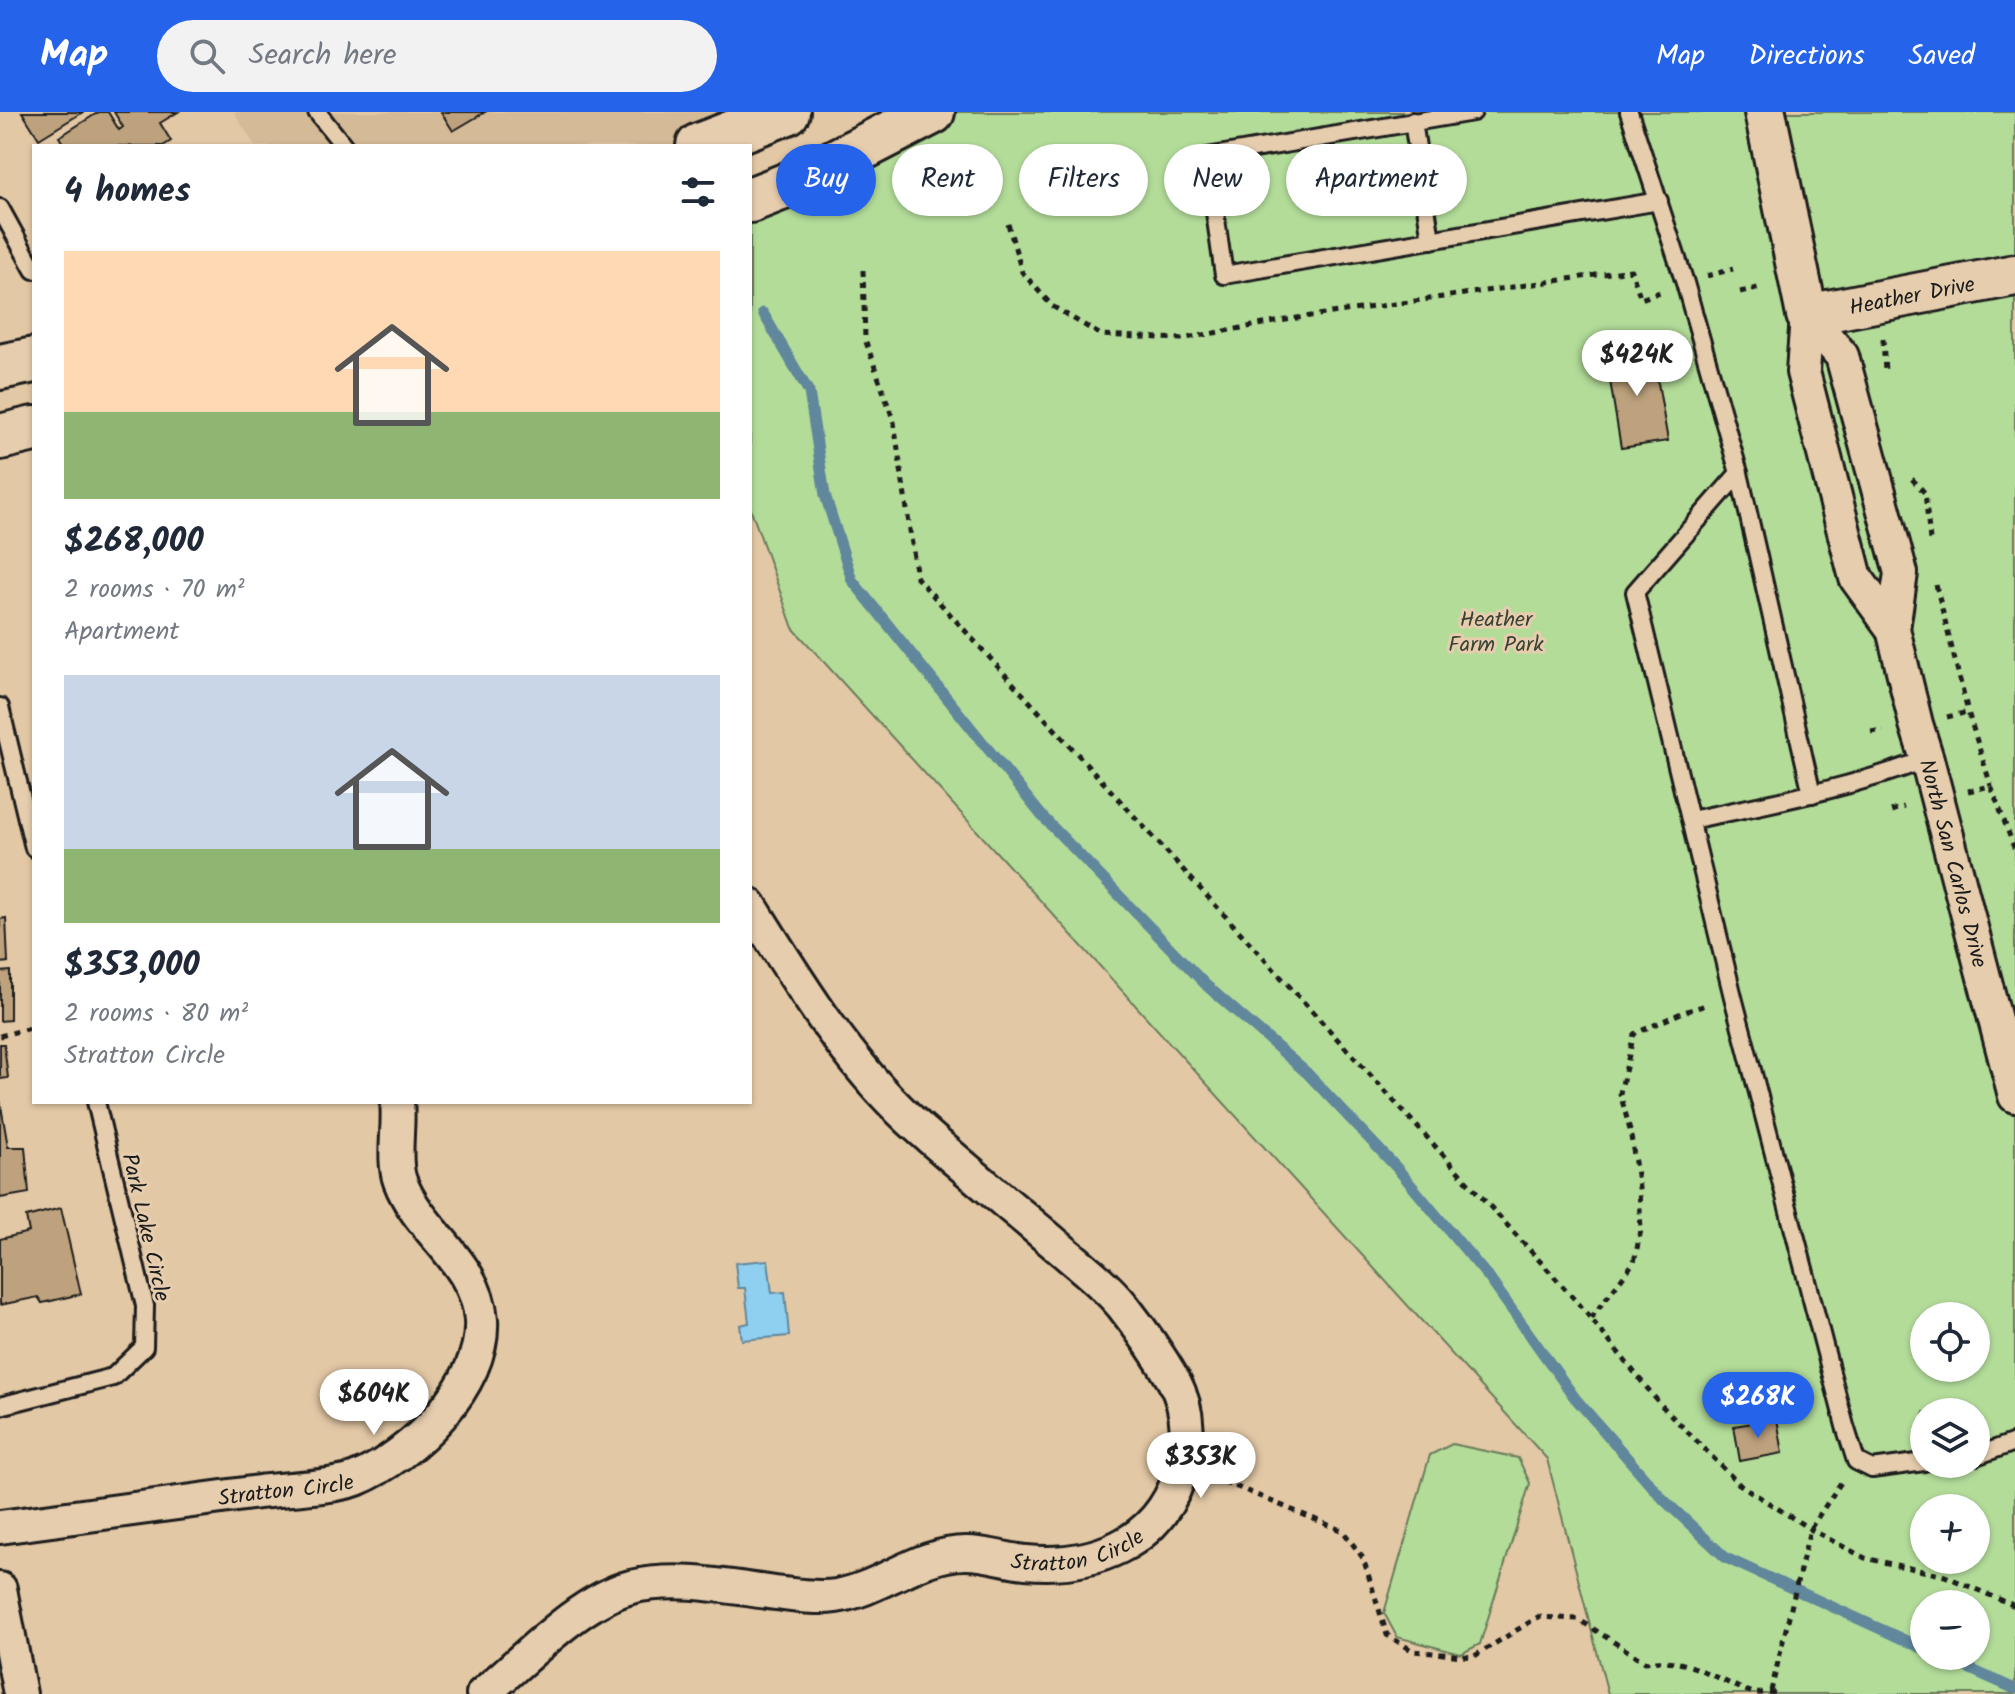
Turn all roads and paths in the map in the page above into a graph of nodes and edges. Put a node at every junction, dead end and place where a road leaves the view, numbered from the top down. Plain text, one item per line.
1 (317, 112) edge
2 (787, 112) edge
3 (884, 112) edge
4 (932, 112) edge
5 (1473, 112) edge
6 (1629, 112) edge
7 (1765, 112) edge
8 (1413, 121) junction
9 (342, 144) edge
10 (704, 144) edge
11 (835, 144) edge
12 (870, 144) edge
13 (776, 189) edge
14 (752, 199) edge
15 (1659, 201) junction
16 (0, 208) edge
17 (1008, 224) dead end
18 (1431, 240) junction
19 (32, 266) edge
20 (1733, 269) dead end
21 (863, 270) dead end
22 (2015, 275) edge
23 (1685, 283) junction
24 (1807, 315) junction
25 (32, 360) edge
26 (0, 367) edge
27 (32, 429) edge
28 (0, 437) edge
29 (1739, 473) junction
30 (1893, 629) junction
31 (0, 707) edge
32 (1927, 759) junction
33 (1812, 794) junction
34 (1691, 820) junction
35 (32, 840) edge
36 (752, 908) edge
37 (1733, 997) junction
38 (32, 1028) edge
39 (0, 1036) edge
40 (2015, 1096) edge
41 (96, 1104) edge
42 (397, 1104) edge
43 (1591, 1318) junction
44 (0, 1406) edge
45 (2015, 1442) edge
46 (1990, 1451) edge
47 (1856, 1461) junction
48 (1183, 1464) junction
49 (1910, 1464) edge
50 (0, 1527) edge
51 (1810, 1529) junction
52 (0, 1589) edge
53 (2015, 1606) edge
54 (1771, 1691) junction
55 (20, 1694) edge
56 (483, 1694) edge
57 (1778, 1694) edge

1 - 9 lane
2 - 10 highway
3 - 11 highway
4 - 12 highway
5 - 8 lane
6 - 15 lane
7 - 24 street, North San Carlos Drive
8 - 18 lane
8 - 18 lane
13 - 14 highway
15 - 18 lane
15 - 23 lane
16 - 19 lane
17 - 23 path
20 - 23 path
21 - 43 path
22 - 24 street, Heather Drive
23 - 29 lane
24 - 30 street, North San Carlos Drive
24 - 30 street, North San Carlos Drive
25 - 26 highway
27 - 28 highway
29 - 33 lane
29 - 34 lane
30 - 32 street, North San Carlos Drive
31 - 35 lane
32 - 33 lane
32 - 40 street, North San Carlos Drive
33 - 34 lane
34 - 37 lane
36 - 48 street, Stratton Circle
37 - 43 path
37 - 47 lane
38 - 39 path
41 - 44 lane, Park Lake Circle
42 - 50 street, Stratton Circle
43 - 51 path
45 - 46 lane
47 - 49 lane
47 - 51 path
48 - 54 path
48 - 56 street, Stratton Circle
51 - 53 path
51 - 54 path
52 - 55 street
54 - 57 path

